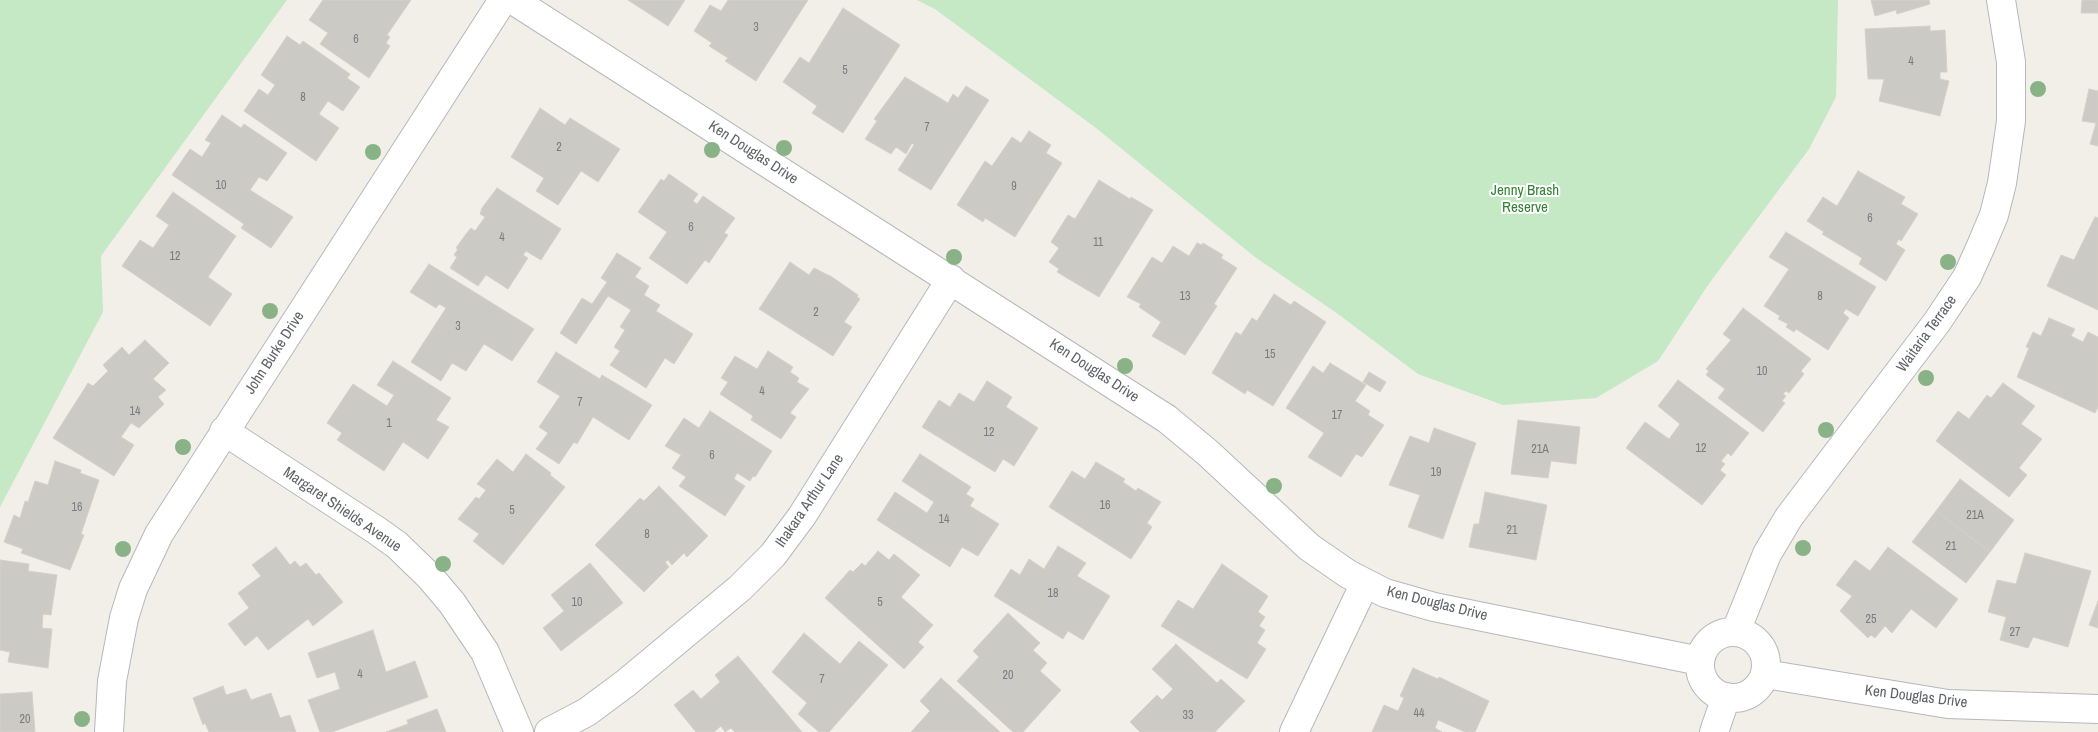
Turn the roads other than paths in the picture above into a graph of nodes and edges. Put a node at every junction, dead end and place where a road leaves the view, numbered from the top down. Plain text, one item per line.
1 (503, 0) edge
2 (513, 0) edge
3 (2001, 0) edge
4 (952, 280) junction
5 (224, 431) junction
6 (1366, 583) junction
7 (1736, 631) junction
8 (1700, 660) junction
9 (1764, 674) junction
10 (1726, 697) junction
11 (2098, 709) edge
12 (109, 732) edge
13 (519, 732) edge
14 (549, 732) edge
15 (1294, 732) edge
16 (1714, 732) edge

1 - 5 street, John Burke Drive
2 - 4 street, Ken Douglas Drive
3 - 7 street, Waitaria Terrace
4 - 6 street, Ken Douglas Drive
4 - 14 street, Ihakara Arthur Lane
5 - 12 street, John Burke Drive
5 - 13 street, Margaret Shields Avenue
6 - 8 street, Ken Douglas Drive
6 - 15 street
7 - 8 street
7 - 9 street
8 - 10 street
9 - 10 street
9 - 11 street, Ken Douglas Drive
10 - 16 street

